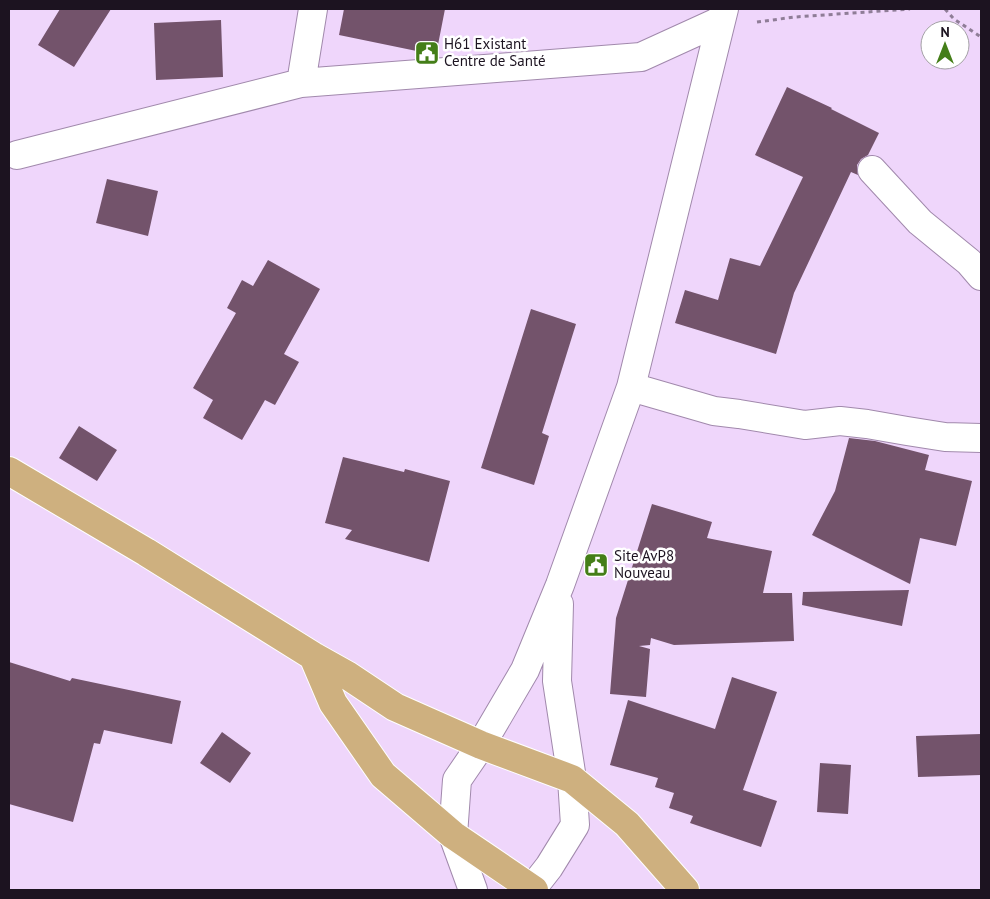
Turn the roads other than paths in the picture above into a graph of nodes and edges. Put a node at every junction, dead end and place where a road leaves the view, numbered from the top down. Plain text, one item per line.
1 (313, 9) edge
2 (722, 15) edge
3 (301, 83) junction
4 (17, 155) dead end
5 (872, 170) dead end
6 (981, 276) edge
7 (631, 387) junction
8 (981, 438) edge
9 (9, 471) edge
10 (560, 585) junction
11 (313, 656) junction
12 (481, 745) junction
13 (572, 779) junction
14 (453, 835) junction
15 (473, 890) edge
16 (532, 890) edge
17 (684, 890) edge

1 - 3 street
2 - 3 street
2 - 7 street
3 - 4 street
5 - 6 street
7 - 8 street
7 - 10 street
9 - 11 main road
10 - 12 street
10 - 13 street
11 - 12 main road
11 - 14 main road
12 - 13 main road
12 - 14 street
13 - 16 street
13 - 17 main road
14 - 15 street
14 - 16 main road

